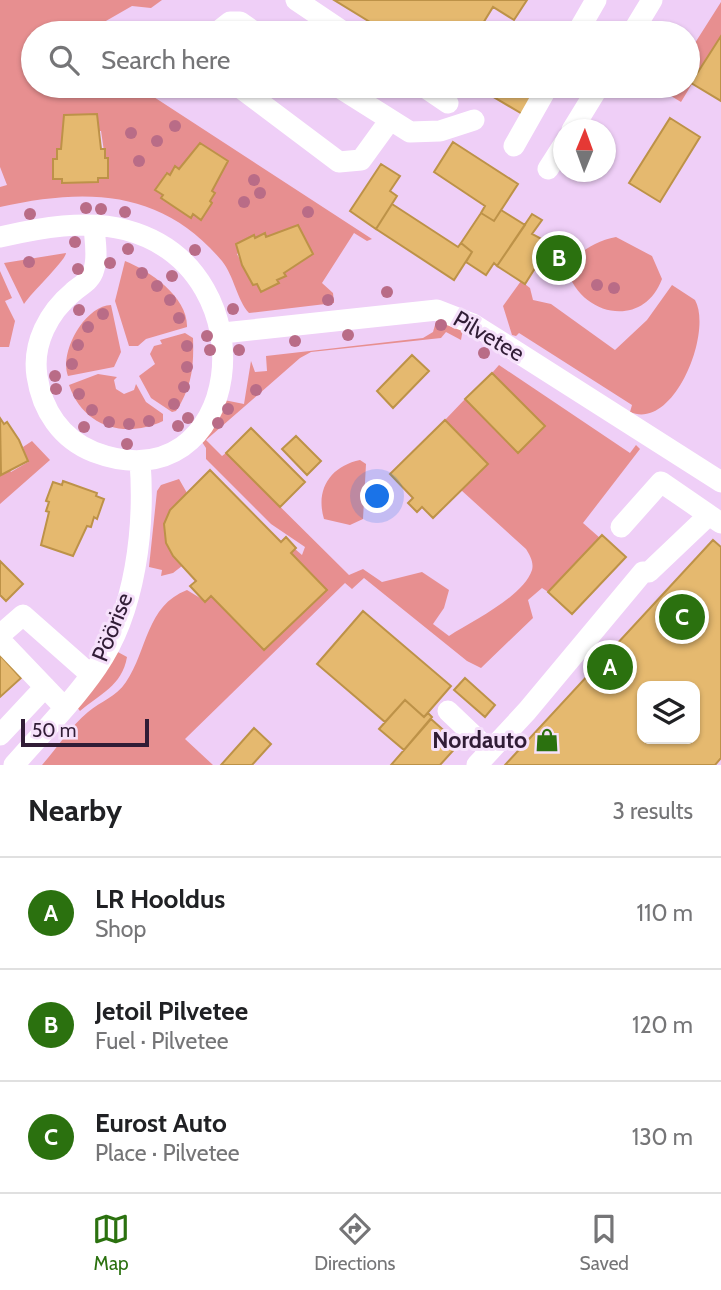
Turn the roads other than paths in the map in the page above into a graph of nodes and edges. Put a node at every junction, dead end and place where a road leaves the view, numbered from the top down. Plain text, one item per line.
1 (296, 0) edge
2 (596, 0) edge
3 (652, 0) edge
4 (327, 21) edge
5 (584, 21) edge
6 (639, 21) edge
7 (254, 98) edge
8 (356, 98) edge
9 (441, 98) edge
10 (541, 98) edge
11 (592, 98) edge
12 (448, 103) dead end
13 (579, 119) edge
14 (390, 120) junction
15 (474, 120) dead end
16 (514, 146) dead end
17 (553, 161) edge
18 (548, 169) dead end
19 (94, 227) junction
20 (0, 237) edge
21 (223, 333) junction
22 (140, 461) junction
23 (720, 478) edge
24 (717, 519) edge
25 (621, 527) dead end
26 (0, 637) edge
27 (91, 675) junction
28 (45, 687) junction
29 (64, 707) junction
30 (448, 711) dead end
31 (0, 735) edge
32 (484, 758) edge
33 (14, 765) edge

1 - 4 street
2 - 5 street
3 - 6 street
7 - 14 street
8 - 14 street
9 - 12 street
10 - 16 street
11 - 13 street
14 - 15 street
17 - 18 street
19 - 20 street
19 - 21 street
19 - 22 street
21 - 22 street
21 - 23 street, Pilvetee
22 - 27 street, Pöörise
24 - 25 street
24 - 32 street
26 - 27 street
26 - 28 street
27 - 29 street, Pöörise
28 - 29 street
28 - 31 street
29 - 33 street, Pöörise
30 - 32 street

